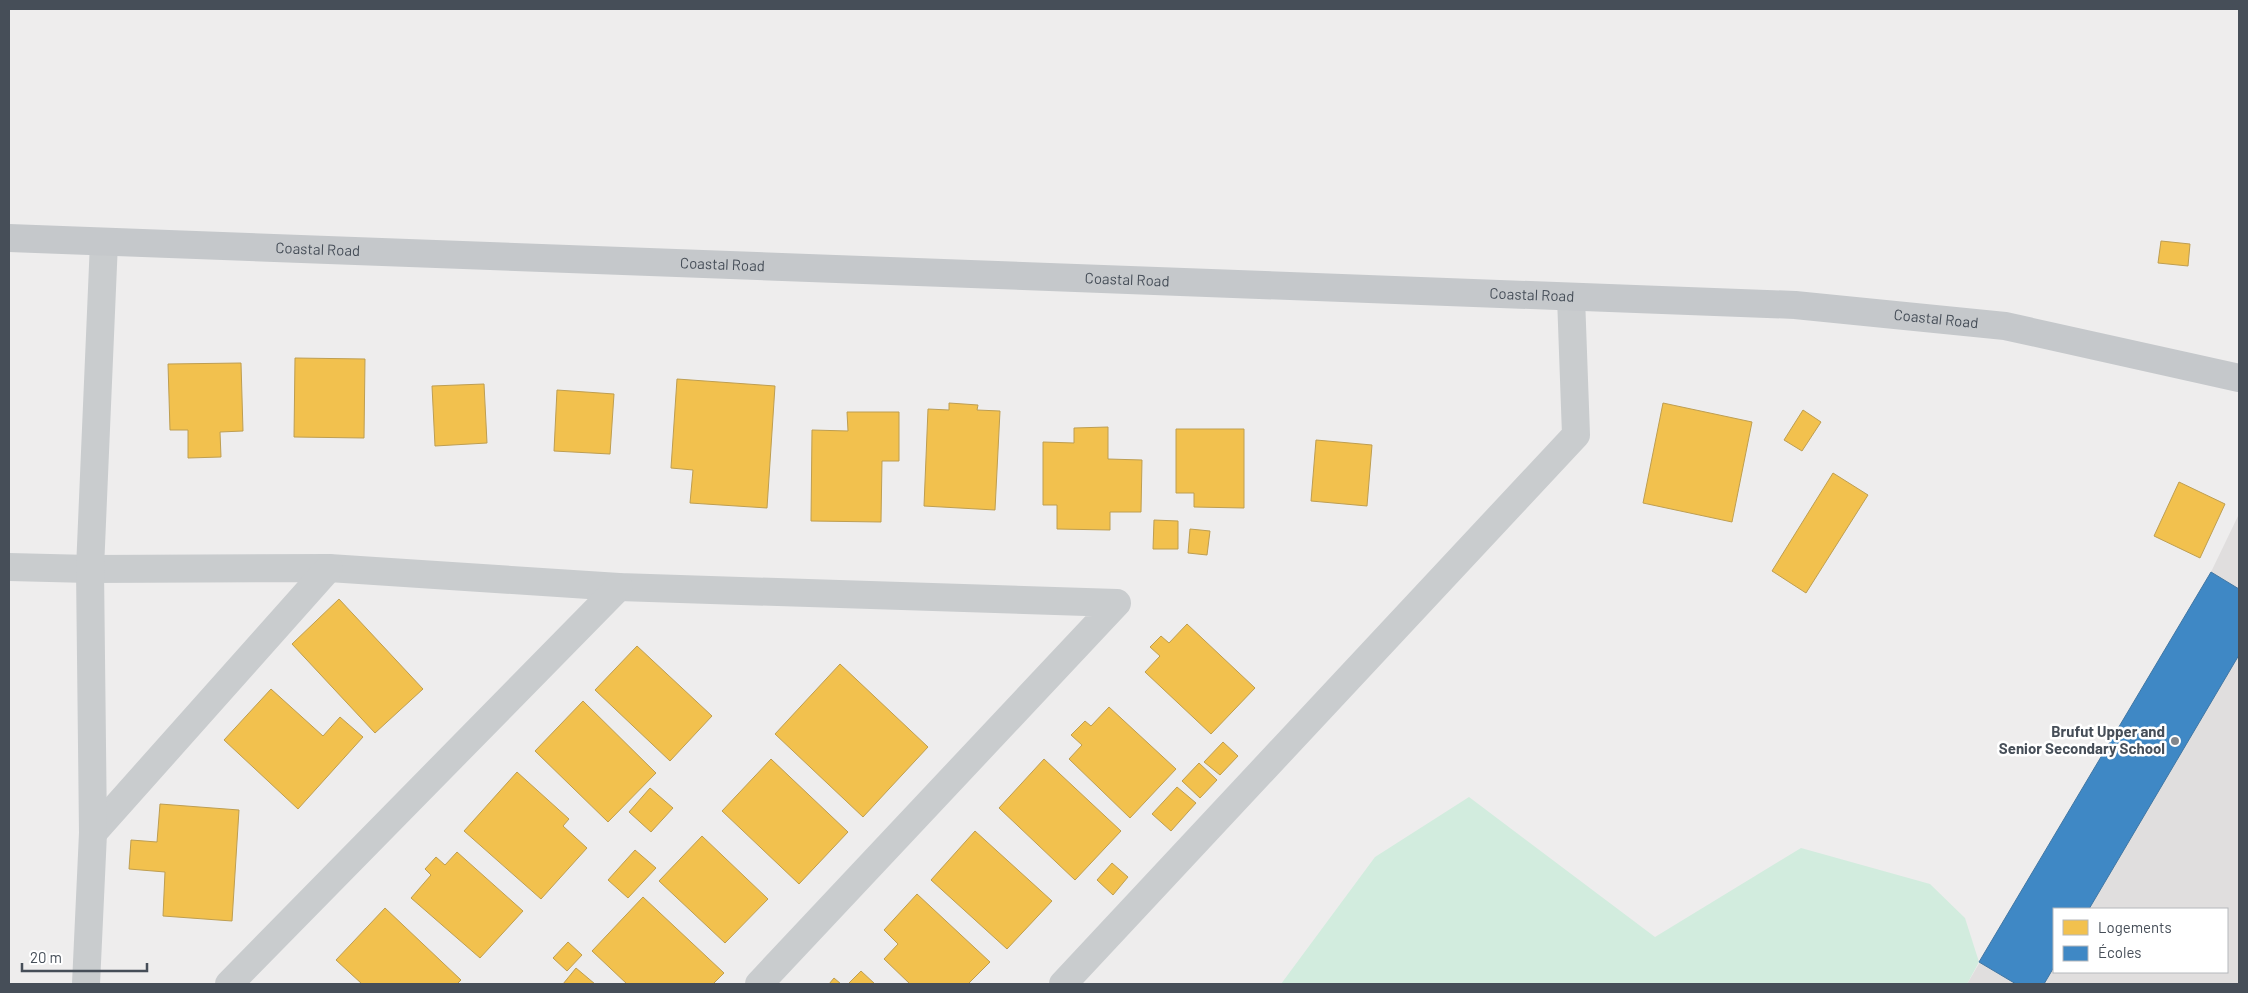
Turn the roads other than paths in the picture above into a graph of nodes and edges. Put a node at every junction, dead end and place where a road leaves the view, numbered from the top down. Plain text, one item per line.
1 (9, 238) edge
2 (104, 242) junction
3 (1571, 297) junction
4 (2239, 378) edge
5 (9, 567) edge
6 (329, 568) junction
7 (90, 569) junction
8 (619, 587) junction
9 (93, 833) junction
10 (86, 984) edge
11 (229, 984) edge
12 (759, 984) edge
13 (1063, 984) edge

1 - 2 main road, Coastal Road
2 - 3 main road, Coastal Road
2 - 7 street
3 - 4 main road, Coastal Road
3 - 13 street
5 - 7 street
6 - 7 street
6 - 8 street
6 - 9 street
7 - 9 street
8 - 11 street
8 - 12 street
9 - 10 street

